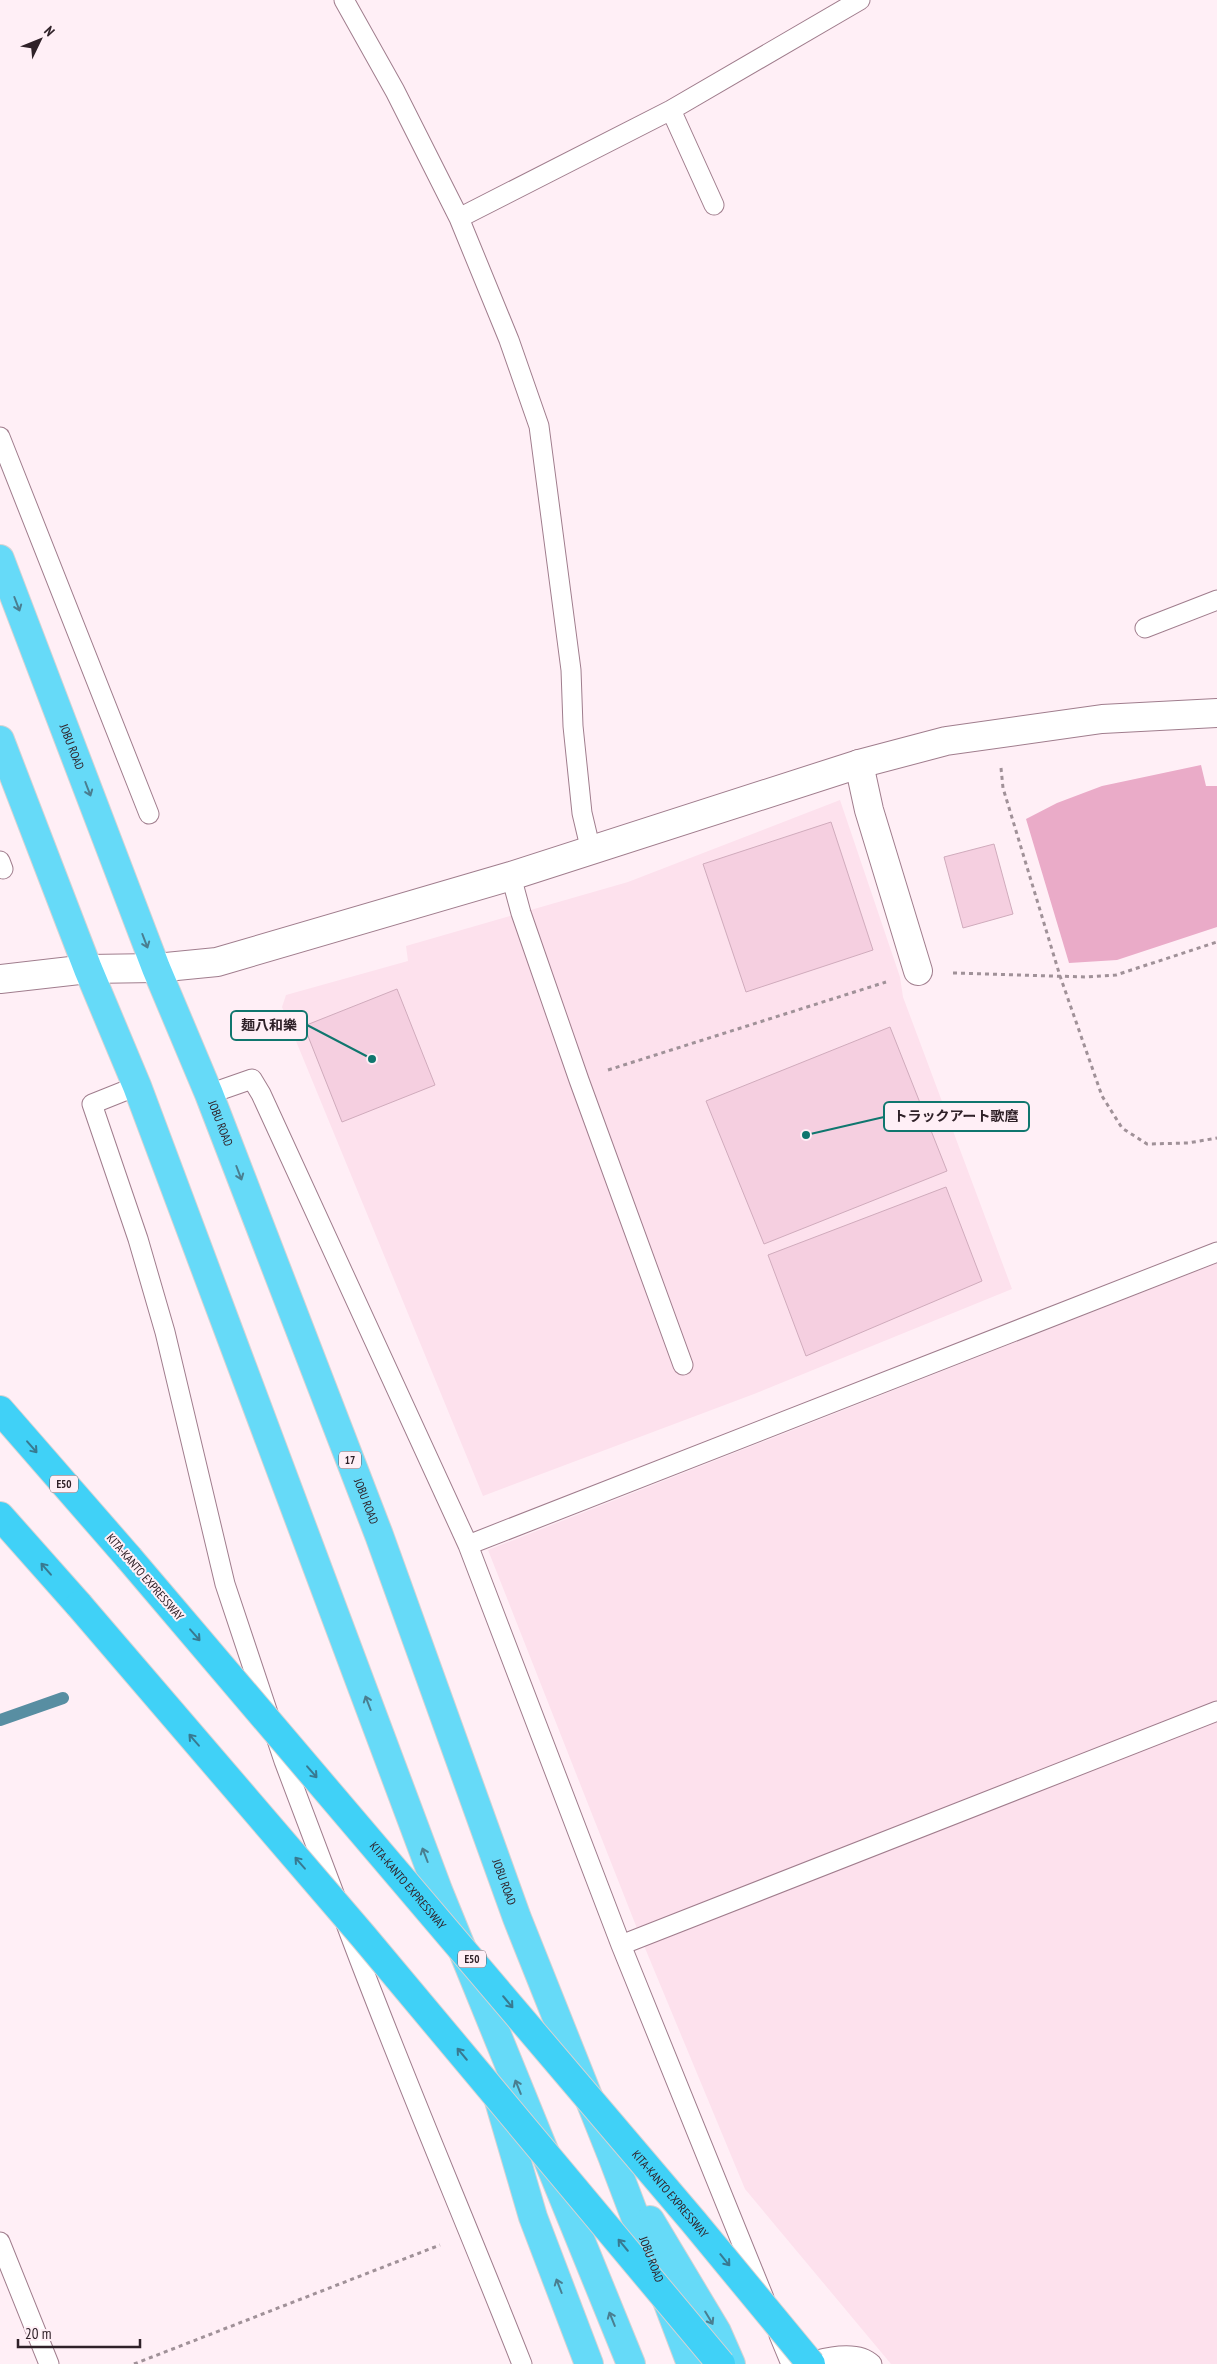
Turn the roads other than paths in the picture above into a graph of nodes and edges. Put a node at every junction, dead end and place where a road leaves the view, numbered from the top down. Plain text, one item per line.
1 (344, 0) edge
2 (860, 0) edge
3 (671, 110) junction
4 (714, 205) dead end
5 (459, 218) junction
6 (0, 437) edge
7 (0, 559) edge
8 (1217, 600) edge
9 (1145, 628) dead end
10 (1217, 713) edge
11 (0, 740) edge
12 (859, 764) junction
13 (149, 814) dead end
14 (591, 851) junction
15 (511, 876) junction
16 (156, 968) junction
17 (88, 969) junction
18 (918, 971) dead end
19 (0, 979) edge
20 (137, 1086) junction
21 (209, 1094) junction
22 (1217, 1252) edge
23 (684, 1365) dead end
24 (0, 1410) edge
25 (0, 1516) edge
26 (468, 1545) junction
27 (1217, 1711) edge
28 (438, 1890) junction
29 (621, 1945) junction
30 (612, 2156) junction
31 (0, 2242) edge
32 (49, 2364) edge
33 (522, 2364) edge
34 (589, 2364) edge
35 (631, 2364) edge
36 (691, 2364) edge
37 (721, 2364) edge
38 (731, 2364) edge
39 (791, 2364) edge
40 (802, 2364) edge
41 (811, 2364) edge
42 (872, 2364) edge

1 - 5 lane
2 - 3 lane
3 - 4 lane
3 - 5 lane
5 - 14 lane
6 - 13 lane
7 -> 16 highway, JOBU ROAD / 17
8 - 9 lane
10 - 12 street
11 - 17 highway
12 - 14 street
12 - 18 street
14 - 15 street
15 - 16 street
15 - 23 lane
16 - 17 street
16 - 21 highway, JOBU ROAD / 17
17 - 19 street
17 - 20 highway
28 -> 20 highway
20 - 33 lane
21 - 26 lane
21 -> 30 highway, JOBU ROAD / 17
22 - 26 lane
24 -> 41 highway, KITA-KANTO EXPRESSWAY / E50, bridge
37 -> 25 highway, bridge
26 - 29 lane
27 - 29 lane
34 -> 28 highway
35 -> 28 highway
29 - 39 lane
30 - 36 highway, JOBU ROAD / 17
30 -> 38 highway
31 - 32 lane
40 - 42 lane

